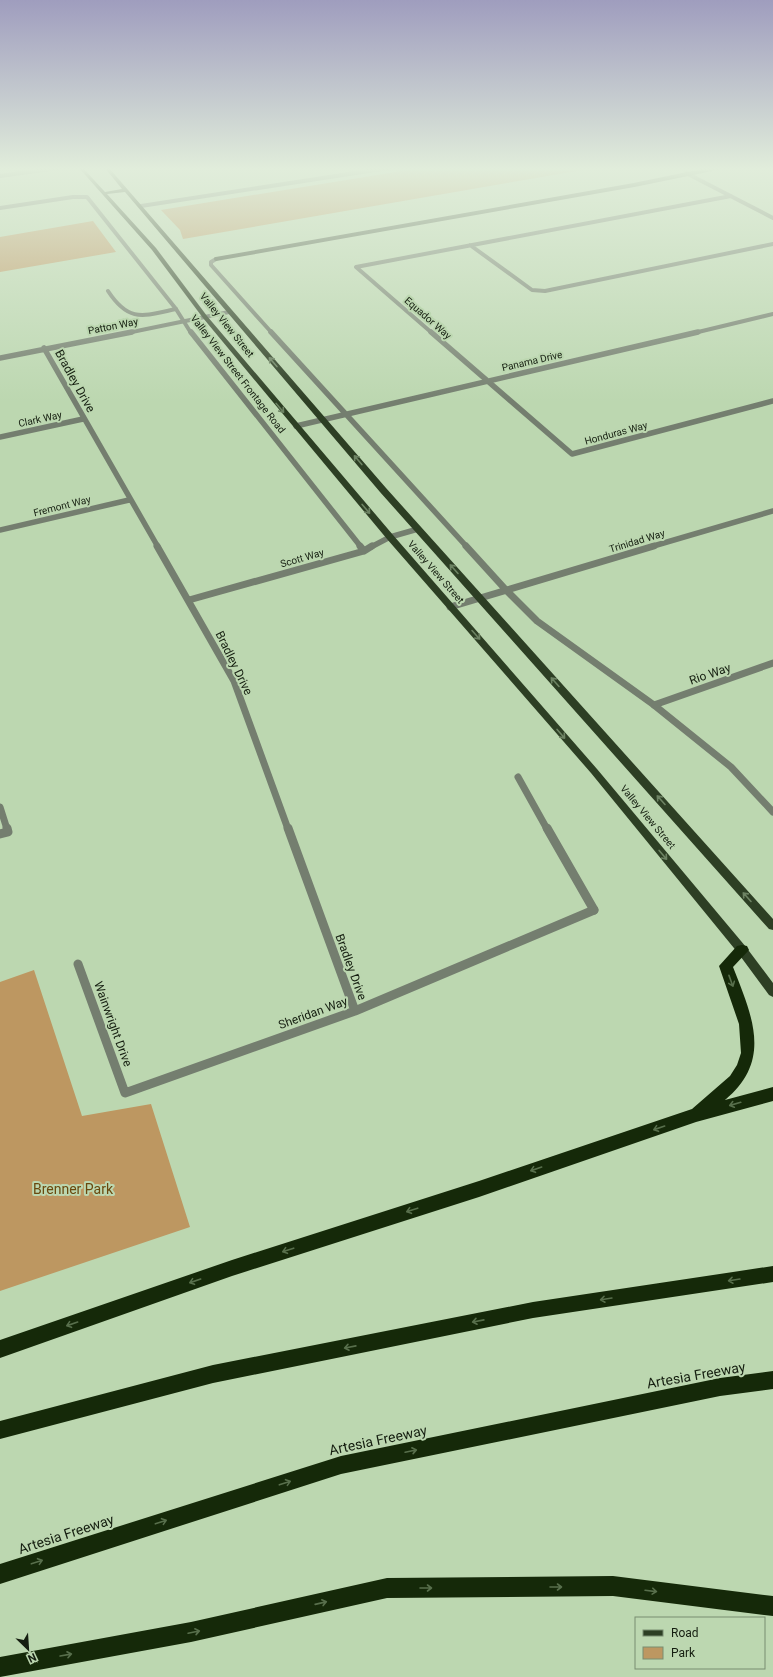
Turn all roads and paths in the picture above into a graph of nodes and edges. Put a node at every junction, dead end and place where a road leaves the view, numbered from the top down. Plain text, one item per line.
1 (126, 246) edge
2 (152, 246) edge
3 (174, 246) edge
4 (287, 246) edge
5 (463, 246) edge
6 (472, 246) edge
7 (762, 246) edge
8 (216, 259) joint
9 (108, 291) dead end
10 (176, 308) junction
11 (229, 312) junction
12 (773, 314) edge
13 (205, 317) junction
14 (184, 321) junction
15 (44, 348) junction
16 (0, 358) edge
17 (488, 380) junction
18 (773, 401) edge
19 (347, 414) junction
20 (83, 419) junction
21 (324, 420) junction
22 (296, 426) junction
23 (0, 437) edge
24 (129, 500) junction
25 (773, 511) edge
26 (418, 529) junction
27 (0, 530) edge
28 (390, 537) junction
29 (364, 551) junction
30 (506, 590) junction
31 (480, 598) junction
32 (189, 600) junction
33 (450, 607) junction
34 (773, 663) edge
35 (654, 705) junction
36 (518, 777) dead end
37 (0, 807) edge
38 (773, 812) edge
39 (4, 833) edge
40 (773, 926) edge
41 (742, 950) junction
42 (78, 964) dead end
43 (773, 992) edge
44 (355, 1011) junction
45 (125, 1093) joint
46 (773, 1094) edge
47 (696, 1116) junction
48 (773, 1274) edge
49 (0, 1349) edge
50 (773, 1380) edge
51 (0, 1430) edge
52 (0, 1574) edge
53 (773, 1606) edge
54 (0, 1667) edge

1 - 10 street, Valley View Street Frontage Road
2 - 13 main road, Valley View Street
3 - 11 main road, Valley View Street
4 - 8 street
5 - 17 street, Equador Way
6 - 7 street
8 - 19 street
9 - 10 street
10 - 14 street, Valley View Street Frontage Road
11 - 13 street, Patton Way
21 -> 11 main road, Valley View Street
12 - 17 street, Panama Drive
13 - 14 street, Patton Way
13 -> 22 main road, Valley View Street
14 - 15 street, Patton Way
14 - 29 street, Valley View Street Frontage Road
15 - 16 street, Patton Way
15 - 20 street, Bradley Drive
17 - 18 street, Honduras Way
17 - 19 street, Panama Drive
19 - 21 street, Panama Drive
19 - 30 street
20 - 23 street, Clark Way
20 - 24 street, Bradley Drive
21 - 22 street, Panama Drive
26 -> 21 main road, Valley View Street
22 -> 28 main road, Valley View Street
24 - 27 street, Fremont Way
24 - 32 street, Bradley Drive
25 - 30 street, Trinidad Way
26 - 28 street, Scott Way
31 -> 26 main road, Valley View Street
28 - 29 street, Scott Way
28 - 33 main road, Valley View Street
29 - 32 street, Scott Way
30 - 31 street, Trinidad Way
30 - 35 street
31 - 33 street, Trinidad Way
40 -> 31 main road, Valley View Street
32 - 44 street, Bradley Drive
33 -> 41 main road, Valley View Street
34 - 35 street, Rio Way
35 - 38 street
36 - 44 street, Sheridan Way
37 - 39 street
41 - 43 main road, Valley View Street
41 -> 47 highway
42 - 45 street, Wainwright Drive
44 - 45 street, Sheridan Way
46 -> 47 highway
47 -> 49 highway
48 -> 51 highway
52 -> 50 highway, Artesia Freeway
54 -> 53 highway

